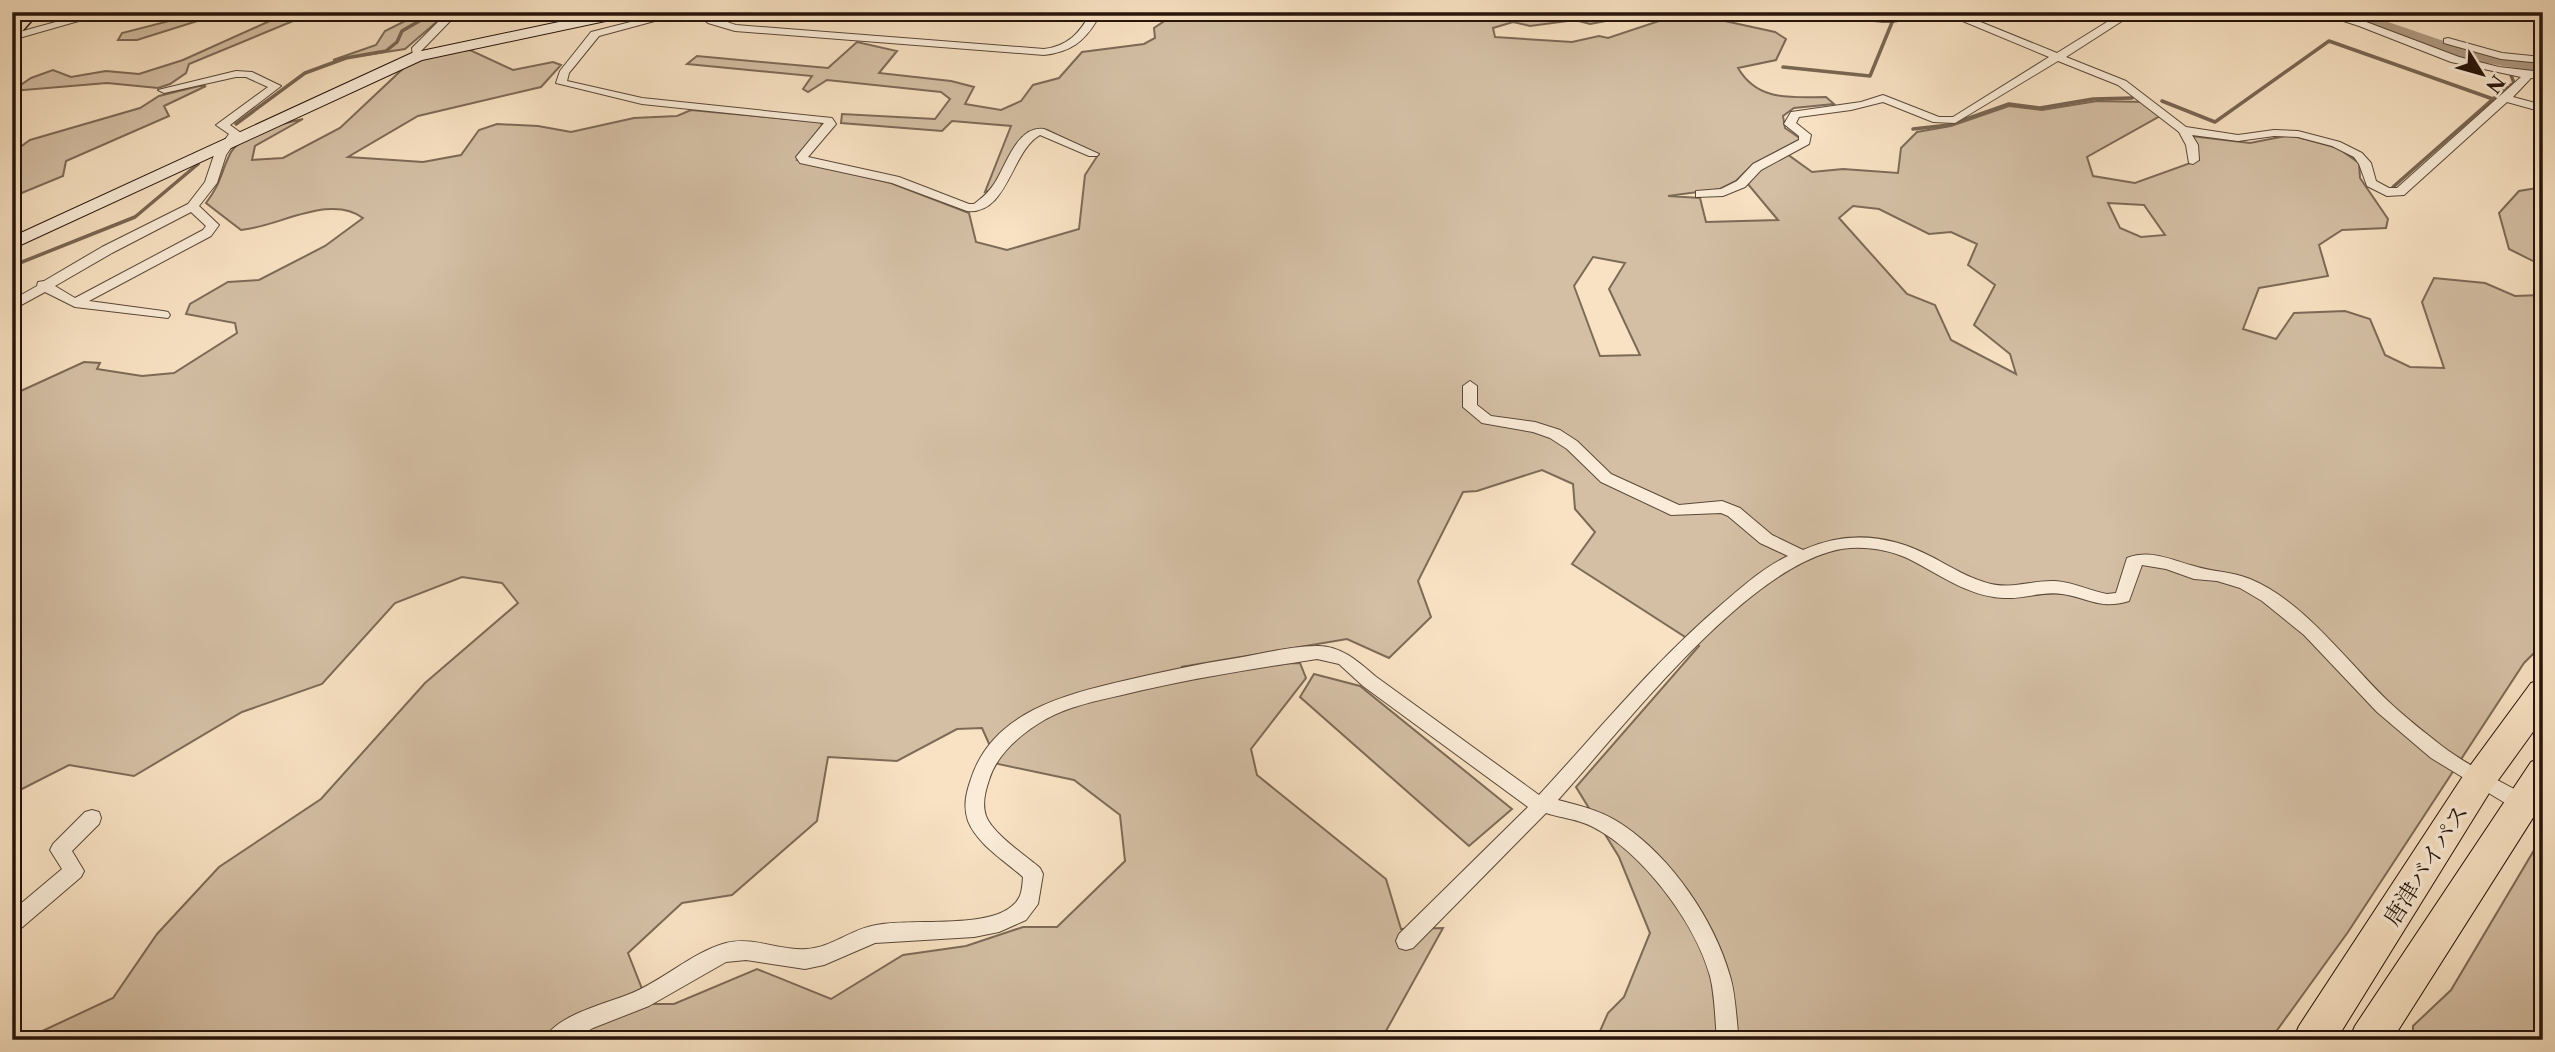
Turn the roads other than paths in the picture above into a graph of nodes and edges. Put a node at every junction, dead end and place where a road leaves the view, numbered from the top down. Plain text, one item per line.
1 (32, 12) edge
2 (105, 12) edge
3 (454, 12) edge
4 (629, 12) edge
5 (683, 12) edge
6 (700, 12) edge
7 (1133, 12) edge
8 (1849, 12) edge
9 (1915, 12) edge
10 (1946, 12) edge
11 (2132, 12) edge
12 (2321, 12) edge
13 (1095, 15) edge
14 (12, 34) edge
15 (2448, 41) dead end
16 (417, 56) junction
17 (2059, 56) junction
18 (2543, 60) edge
19 (2526, 75) junction
20 (2543, 75) edge
21 (164, 90) dead end
22 (2505, 98) junction
23 (2543, 109) edge
24 (2183, 130) junction
25 (229, 143) junction
26 (1093, 155) dead end
27 (2193, 160) dead end
28 (1700, 194) dead end
29 (192, 207) junction
30 (12, 244) edge
31 (43, 285) junction
32 (75, 303) junction
33 (12, 306) edge
34 (163, 315) dead end
35 (1470, 386) dead end
36 (1802, 556) junction
37 (2543, 692) edge
38 (2543, 772) edge
39 (2479, 780) junction
40 (2522, 803) junction
41 (1542, 806) junction
42 (92, 818) dead end
43 (12, 924) edge
44 (1406, 941) dead end
45 (555, 1040) edge
46 (1728, 1040) edge
47 (2313, 1040) edge
48 (2369, 1040) edge

1 - 14 main road
2 - 14 street
3 - 16 street
4 - 16 street
5 - 26 street
6 - 13 street
7 - 13 street
8 - 9 street
10 - 17 street
11 - 17 street
12 - 19 street
15 - 18 street
16 - 25 street
17 - 24 street
17 - 28 street
19 - 20 street
19 - 22 street
21 - 25 street
22 - 23 street
22 - 24 street
24 - 27 street
25 - 29 street
25 - 30 street
29 - 31 street
29 - 32 street
31 - 32 street
31 - 33 street
32 - 34 street
35 - 36 street
36 - 39 street
36 - 41 street
37 - 39 highway, 唐津バイパス
38 - 40 highway
39 - 40 street
39 - 47 highway, 唐津バイパス
40 - 48 highway
41 - 44 street
41 - 45 street
41 - 46 street
42 - 43 street

